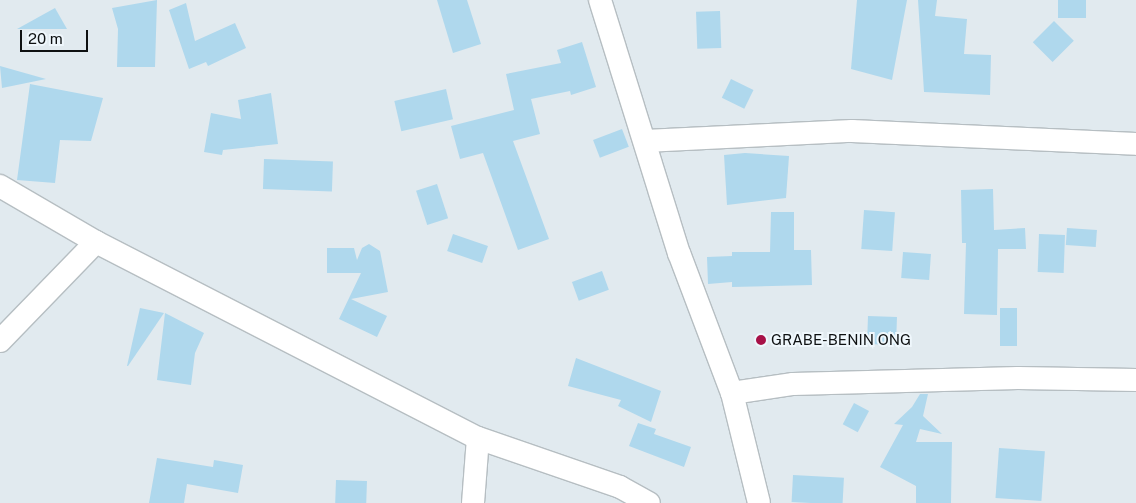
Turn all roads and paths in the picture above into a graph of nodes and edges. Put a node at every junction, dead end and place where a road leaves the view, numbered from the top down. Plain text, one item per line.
1 (600, 0) edge
2 (645, 141) junction
3 (1136, 144) edge
4 (0, 186) edge
5 (96, 242) junction
6 (2, 337) edge
7 (1136, 380) edge
8 (732, 394) junction
9 (478, 438) junction
10 (473, 503) edge
11 (649, 503) edge
12 (759, 503) edge

1 - 2 street
2 - 3 street
2 - 8 street
4 - 5 street
5 - 6 street
5 - 9 street
7 - 8 street
8 - 12 street
9 - 10 street
9 - 11 street

